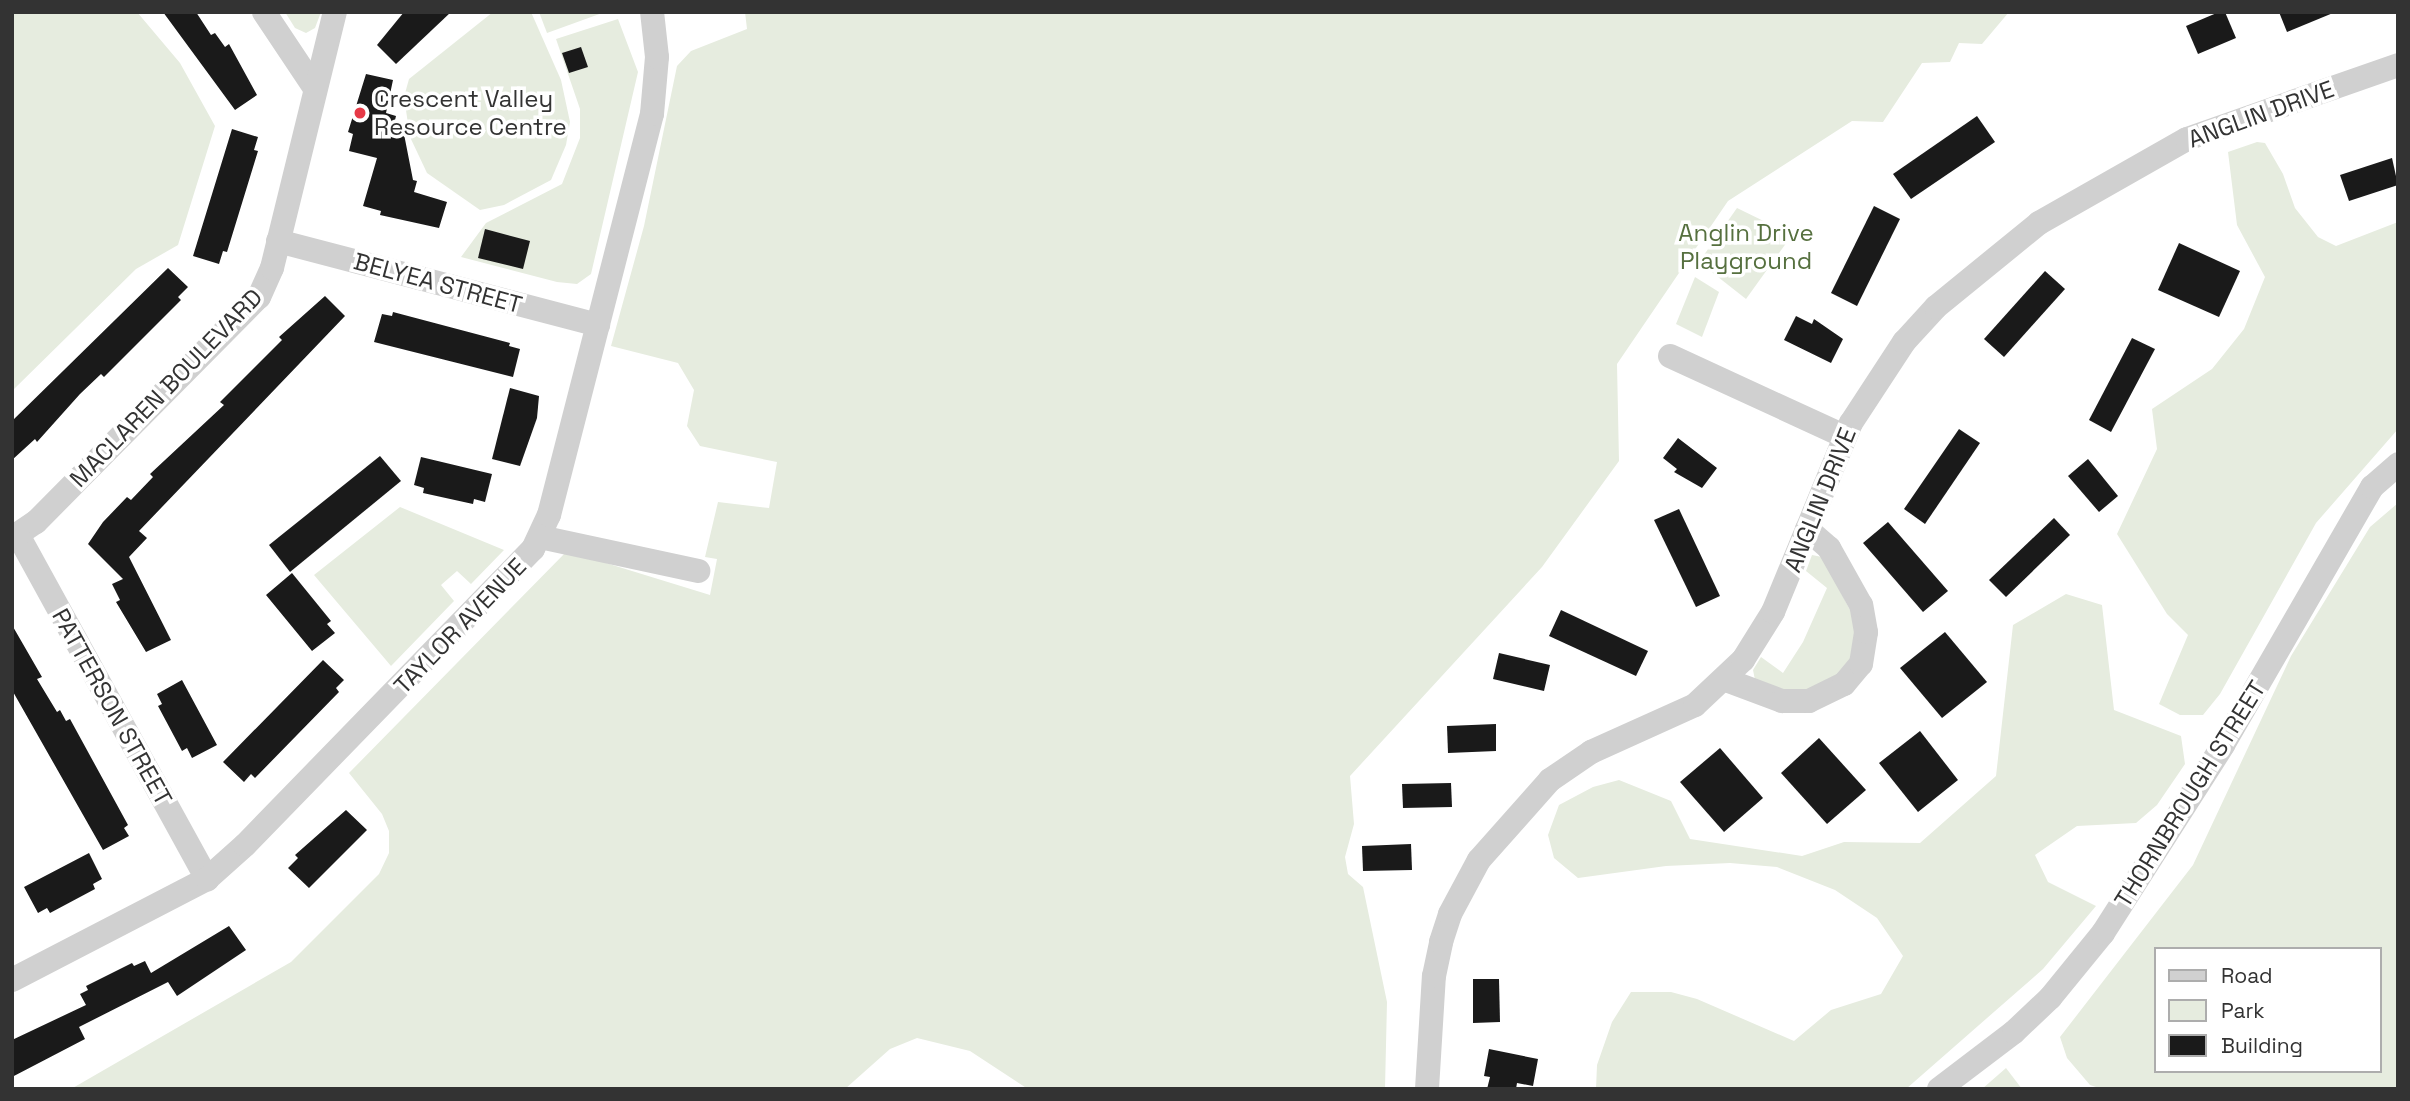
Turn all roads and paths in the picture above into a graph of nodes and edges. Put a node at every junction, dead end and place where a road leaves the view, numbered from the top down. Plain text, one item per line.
1 (264, 12) edge
2 (335, 12) edge
3 (652, 12) edge
4 (2398, 65) edge
5 (314, 87) junction
6 (278, 241) junction
7 (598, 325) junction
8 (1670, 356) dead end
9 (1844, 436) junction
10 (2398, 464) edge
11 (1807, 529) junction
12 (15, 536) edge
13 (540, 537) junction
14 (698, 571) dead end
15 (1726, 680) junction
16 (207, 879) junction
17 (12, 979) edge
18 (1427, 1089) edge
19 (1939, 1089) edge

1 - 5 street
2 - 5 street, MACLAREN BOULEVARD
3 - 7 street, TAYLOR AVENUE
4 - 9 street, ANGLIN DRIVE
5 - 6 street, MACLAREN BOULEVARD
6 - 7 street, BELYEA STREET
6 - 12 street, MACLAREN BOULEVARD
7 - 13 street, TAYLOR AVENUE
8 - 9 street
9 - 11 street, ANGLIN DRIVE
10 - 19 street, THORNBROUGH STREET
11 - 15 street, ANGLIN DRIVE
11 - 15 street
12 - 16 street, PATTERSON STREET
13 - 14 street
13 - 16 street, TAYLOR AVENUE
15 - 18 street, ANGLIN DRIVE
16 - 17 street, TAYLOR AVENUE

